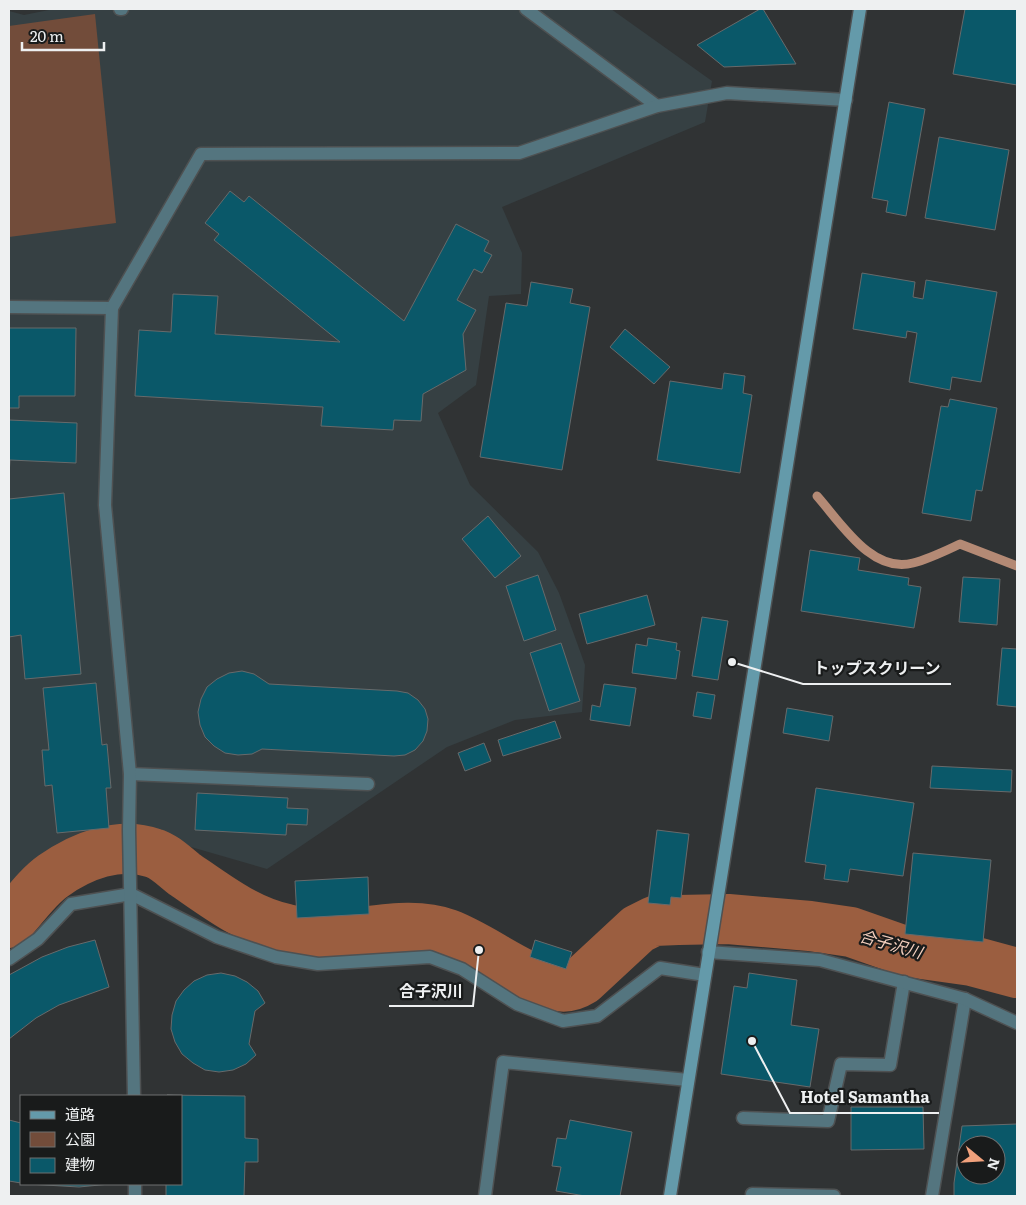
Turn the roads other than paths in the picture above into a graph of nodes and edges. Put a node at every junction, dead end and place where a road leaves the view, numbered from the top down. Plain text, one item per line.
1 (526, 9) edge
2 (860, 9) edge
3 (846, 100) junction
4 (657, 106) junction
5 (9, 307) edge
6 (112, 308) junction
7 (130, 774) junction
8 (368, 784) dead end
9 (132, 894) junction
10 (709, 947) junction
11 (9, 959) edge
12 (705, 975) junction
13 (904, 982) junction
14 (965, 999) junction
15 (1017, 1023) edge
16 (688, 1080) junction
17 (134, 1095) edge
18 (743, 1118) dead end
19 (752, 1194) dead end
20 (485, 1196) edge
21 (670, 1196) edge
22 (834, 1196) edge
23 (932, 1196) edge

1 - 4 street
2 - 3 street
3 - 4 street
3 - 10 street
4 - 6 street
5 - 6 street
6 - 7 street
7 - 8 street
7 - 9 street
9 - 11 street
9 - 12 street
9 - 17 street
10 - 12 street
10 - 13 street
12 - 16 street
13 - 14 street
13 - 18 street
14 - 15 street
14 - 23 street
16 - 20 street
16 - 21 street
19 - 22 street

